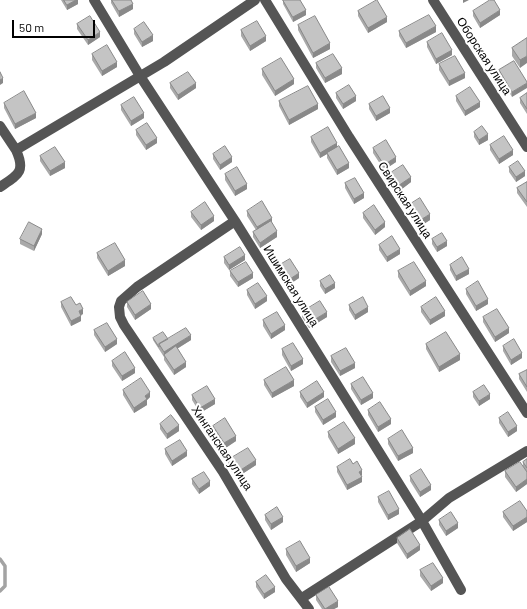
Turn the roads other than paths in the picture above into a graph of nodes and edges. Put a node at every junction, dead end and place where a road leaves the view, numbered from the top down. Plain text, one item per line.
1 (94, 0) edge
2 (256, 0) edge
3 (265, 0) edge
4 (433, 0) edge
5 (140, 76) junction
6 (0, 126) edge
7 (527, 147) edge
8 (16, 150) junction
9 (0, 187) edge
10 (235, 221) junction
11 (527, 412) edge
12 (527, 451) edge
13 (422, 521) junction
14 (461, 590) dead end
15 (302, 598) junction
16 (309, 609) edge

1 - 5 street, Ишимская улица
2 - 5 street
3 - 11 street, Свирская улица
4 - 7 street, Оборская улица
5 - 8 street
5 - 10 street, Ишимская улица
6 - 8 street
8 - 9 street
10 - 13 street, Ишимская улица
10 - 15 street, Хинганская улица
12 - 13 street
13 - 14 street, Ишимская улица
13 - 15 street
15 - 16 street, Хинганская улица

